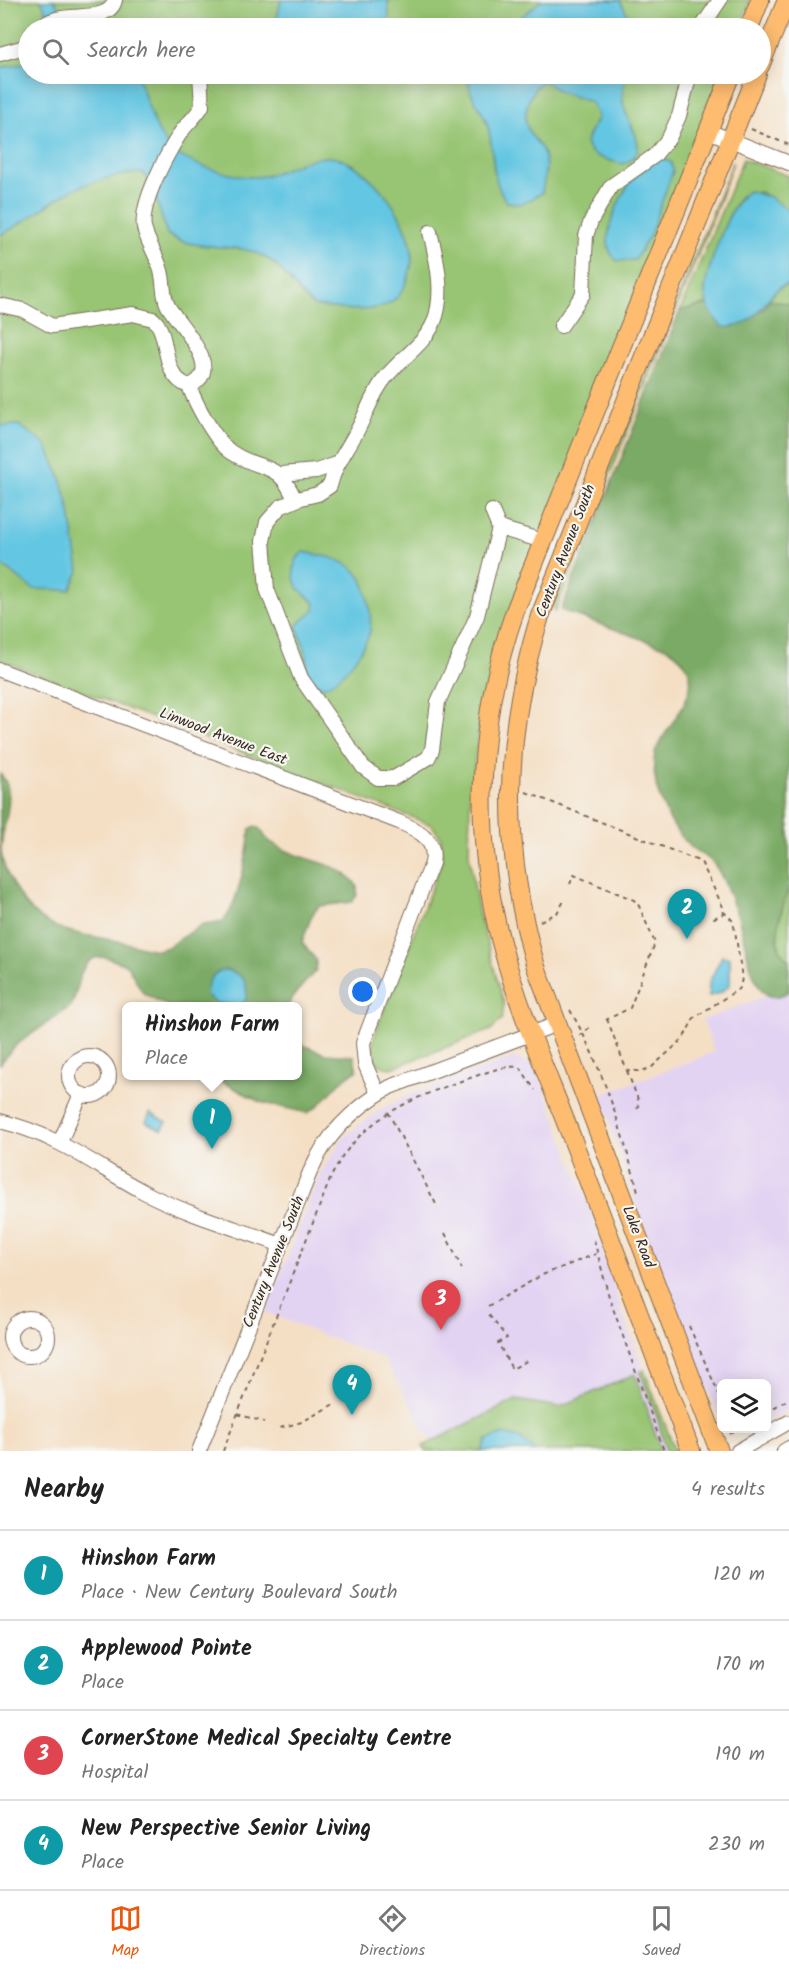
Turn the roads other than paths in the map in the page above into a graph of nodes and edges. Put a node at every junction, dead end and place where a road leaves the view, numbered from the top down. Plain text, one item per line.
1 (115, 0) edge
2 (720, 0) edge
3 (760, 0) edge
4 (787, 0) edge
5 (69, 18) edge
6 (708, 18) edge
7 (753, 18) edge
8 (771, 39) edge
9 (18, 49) edge
10 (0, 54) edge
11 (201, 84) edge
12 (687, 84) edge
13 (727, 84) edge
14 (753, 84) edge
15 (708, 131) junction
16 (730, 140) junction
17 (789, 164) edge
18 (430, 232) dead end
19 (0, 305) edge
20 (169, 309) junction
21 (149, 316) junction
22 (561, 326) dead end
23 (189, 386) junction
24 (337, 464) junction
25 (281, 474) junction
26 (295, 500) junction
27 (492, 511) dead end
28 (499, 528) junction
29 (543, 541) junction
30 (0, 670) edge
31 (557, 1024) junction
32 (532, 1032) junction
33 (81, 1094) dead end
34 (378, 1094) junction
35 (0, 1121) edge
36 (60, 1142) junction
37 (281, 1245) junction
38 (789, 1422) edge
39 (789, 1448) edge
40 (199, 1451) edge
41 (691, 1451) edge
42 (719, 1451) edge
43 (738, 1451) edge
44 (784, 1451) edge

1 - 5 street
2 - 6 street
3 - 7 main road
4 - 8 main road
9 - 10 street
11 - 20 street
12 - 22 street
13 - 15 main road, Century Avenue South
14 - 16 main road, Century Avenue South
15 - 16 street
15 - 29 main road, Century Avenue South
16 - 17 street
16 - 31 main road, Century Avenue South
18 - 24 street
19 - 21 street
20 - 21 street
20 - 23 street
21 - 23 street
23 - 25 street
24 - 25 street
24 - 26 street
25 - 26 street
26 - 28 street
27 - 28 street
28 - 29 street
29 - 32 main road, Century Avenue South
30 - 34 street, Linwood Avenue East
31 - 32 street, Century Avenue South
31 - 42 main road, Lake Road
32 - 34 street, Century Avenue South
32 - 41 main road, Lake Road
33 - 36 street
34 - 37 street, Century Avenue South
35 - 36 street
36 - 37 street
37 - 40 street, Century Avenue South
38 - 43 street
39 - 44 street

